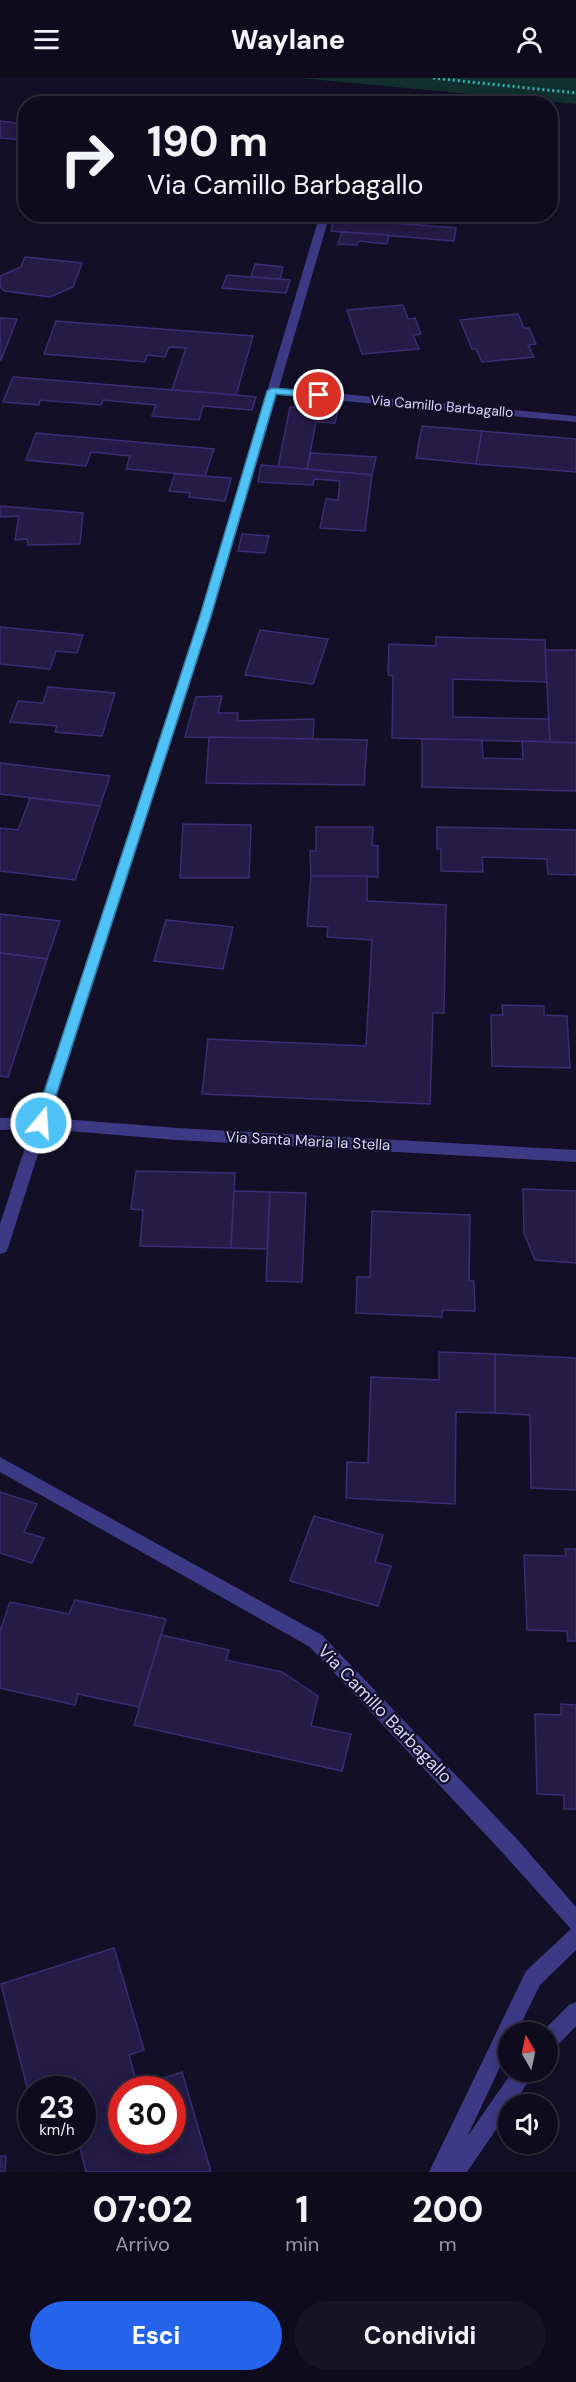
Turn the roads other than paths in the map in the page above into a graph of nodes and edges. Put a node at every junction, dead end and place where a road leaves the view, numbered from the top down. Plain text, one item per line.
1 (323, 222) edge
2 (272, 391) junction
3 (576, 418) edge
4 (41, 1123) junction
5 (0, 1124) edge
6 (576, 1156) edge
7 (0, 1248) edge
8 (0, 1464) edge
9 (576, 1922) edge
10 (576, 1937) edge
11 (576, 2012) edge
12 (558, 2031) edge
13 (517, 2082) edge
14 (439, 2172) edge
15 (455, 2172) edge

1 - 2 street
2 - 3 street, Via Camillo Barbagallo
2 - 4 street
4 - 5 street, Via Santa Maria la Stella
4 - 6 street, Via Santa Maria la Stella
4 - 7 street
8 - 9 street, Via Camillo Barbagallo
10 - 14 street
11 - 12 street
13 - 15 street

